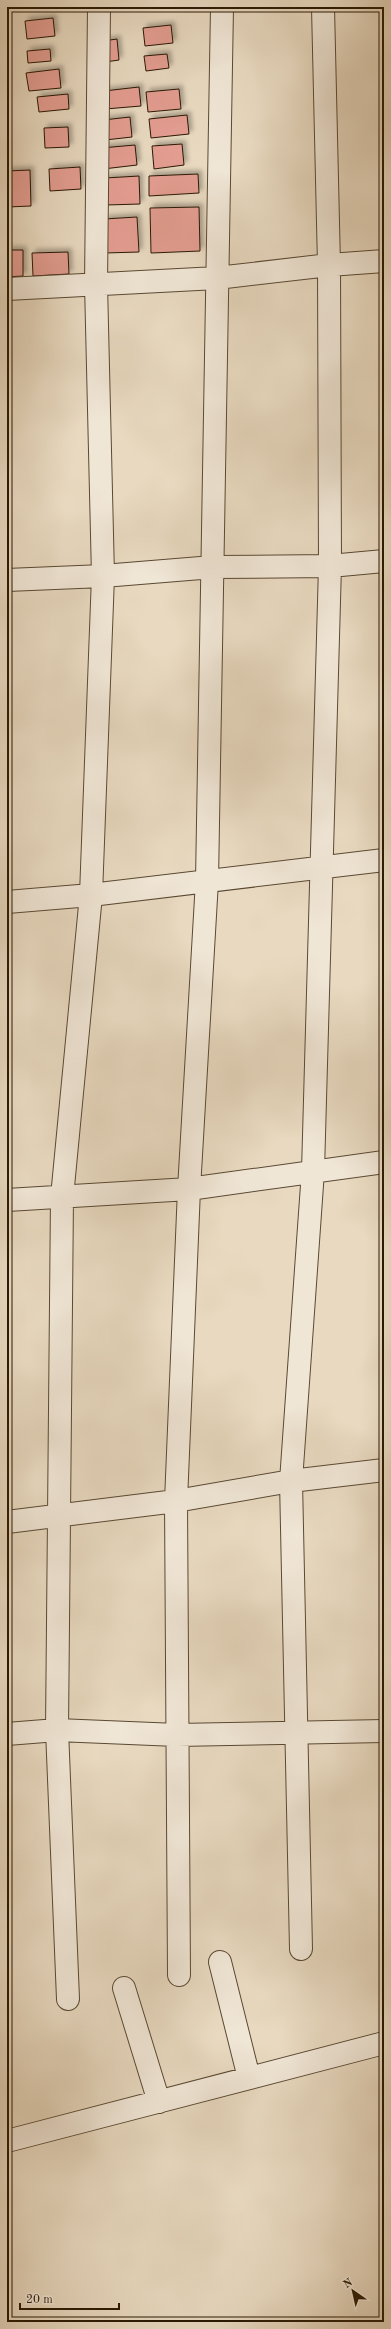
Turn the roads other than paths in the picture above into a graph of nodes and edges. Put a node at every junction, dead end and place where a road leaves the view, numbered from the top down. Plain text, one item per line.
1 (99, 7) edge
2 (222, 7) edge
3 (323, 7) edge
4 (384, 260) edge
5 (329, 264) junction
6 (217, 278) junction
7 (96, 284) junction
8 (7, 289) edge
9 (384, 561) edge
10 (330, 566) junction
11 (213, 567) junction
12 (103, 576) junction
13 (7, 580) edge
14 (384, 860) edge
15 (322, 869) junction
16 (207, 881) junction
17 (91, 895) junction
18 (7, 902) edge
19 (384, 1162) edge
20 (312, 1171) junction
21 (189, 1189) junction
22 (62, 1197) junction
23 (7, 1200) edge
24 (384, 1470) edge
25 (290, 1481) junction
26 (176, 1501) junction
27 (58, 1515) junction
28 (7, 1522) edge
29 (57, 1730) junction
30 (384, 1731) edge
31 (296, 1732) junction
32 (7, 1734) edge
33 (176, 1736) junction
34 (301, 1948) dead end
35 (220, 1962) dead end
36 (179, 1975) dead end
37 (124, 1988) dead end
38 (68, 1999) dead end
39 (384, 2043) edge
40 (249, 2078) junction
41 (158, 2102) junction
42 (7, 2141) edge

1 - 7 street
2 - 6 street
3 - 5 street
4 - 5 street
5 - 6 street
5 - 10 street
6 - 7 street
6 - 11 street
7 - 8 street
7 - 12 street
9 - 10 street
10 - 11 street
10 - 15 street
11 - 12 street
11 - 16 street
12 - 13 street
12 - 17 street
14 - 15 street
15 - 16 street
15 - 20 street
16 - 17 street
16 - 21 street
17 - 18 street
17 - 22 street
19 - 20 street
20 - 21 street
20 - 25 street
21 - 22 street
21 - 26 street
22 - 23 street
22 - 27 street
24 - 25 street
25 - 26 street
25 - 31 street
26 - 27 street
26 - 33 street
27 - 28 street
27 - 29 street
29 - 32 street
29 - 33 street
29 - 38 street
30 - 31 street
31 - 33 street
31 - 34 street
33 - 36 street
35 - 40 street
37 - 41 street
39 - 40 street
40 - 41 street
41 - 42 street

